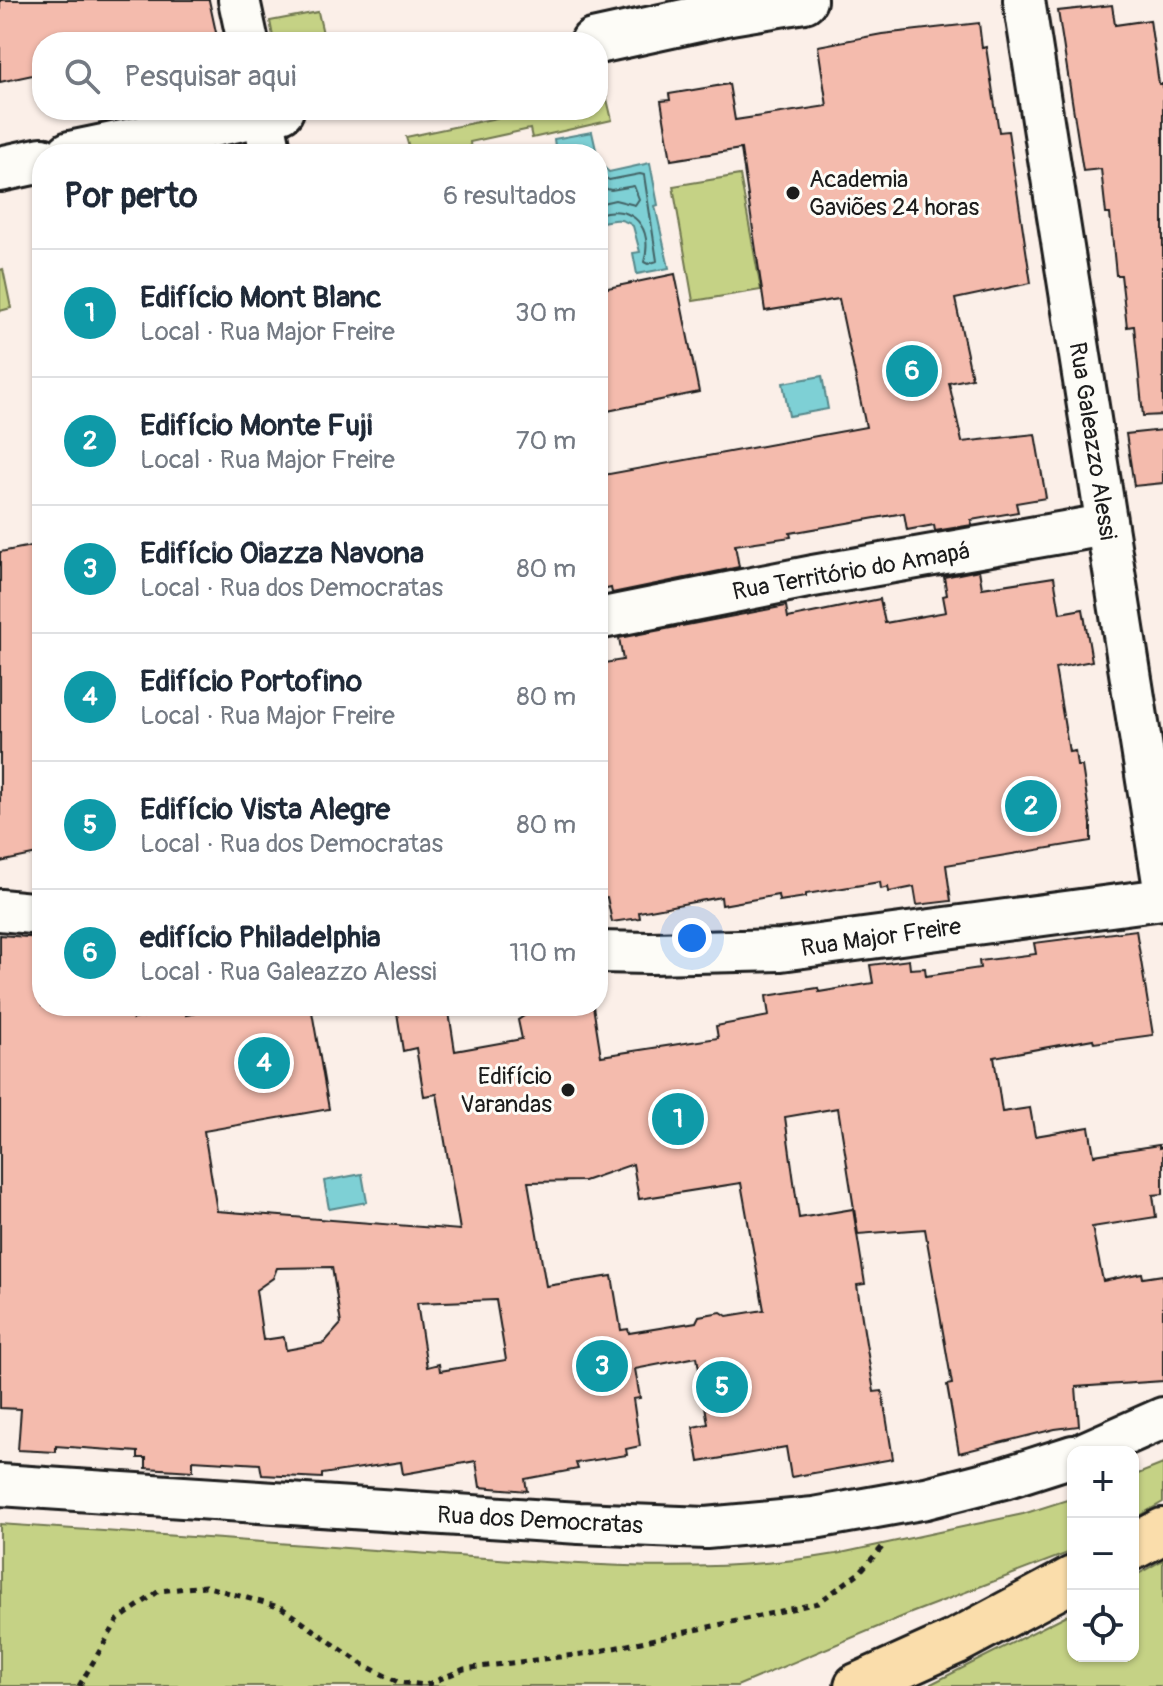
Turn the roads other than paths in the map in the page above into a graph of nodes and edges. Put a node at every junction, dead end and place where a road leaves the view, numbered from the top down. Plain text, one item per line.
1 (239, 0) edge
2 (804, 0) edge
3 (1024, 0) edge
4 (729, 6) edge
5 (246, 32) edge
6 (608, 38) edge
7 (269, 122) edge
8 (132, 144) edge
9 (32, 162) edge
10 (0, 169) edge
11 (1105, 525) junction
12 (608, 617) edge
13 (1163, 882) edge
14 (1163, 899) edge
15 (0, 910) edge
16 (32, 913) edge
17 (608, 952) edge
18 (1163, 1418) edge
19 (1100, 1446) edge
20 (1067, 1458) edge
21 (0, 1485) edge
22 (1163, 1531) edge
23 (1139, 1544) edge
24 (1067, 1582) edge
25 (857, 1686) edge

1 - 5 street
2 - 4 street
3 - 11 street, Rua Galeazzo Alessi
4 - 6 street
7 - 8 street
9 - 10 street
11 - 12 street, Rua Território do Amapá
11 - 13 street, Rua Galeazzo Alessi
14 - 17 street, Rua Major Freire
15 - 16 street
18 - 19 street
20 - 21 street, Rua dos Democratas
22 - 23 highway
24 - 25 highway

